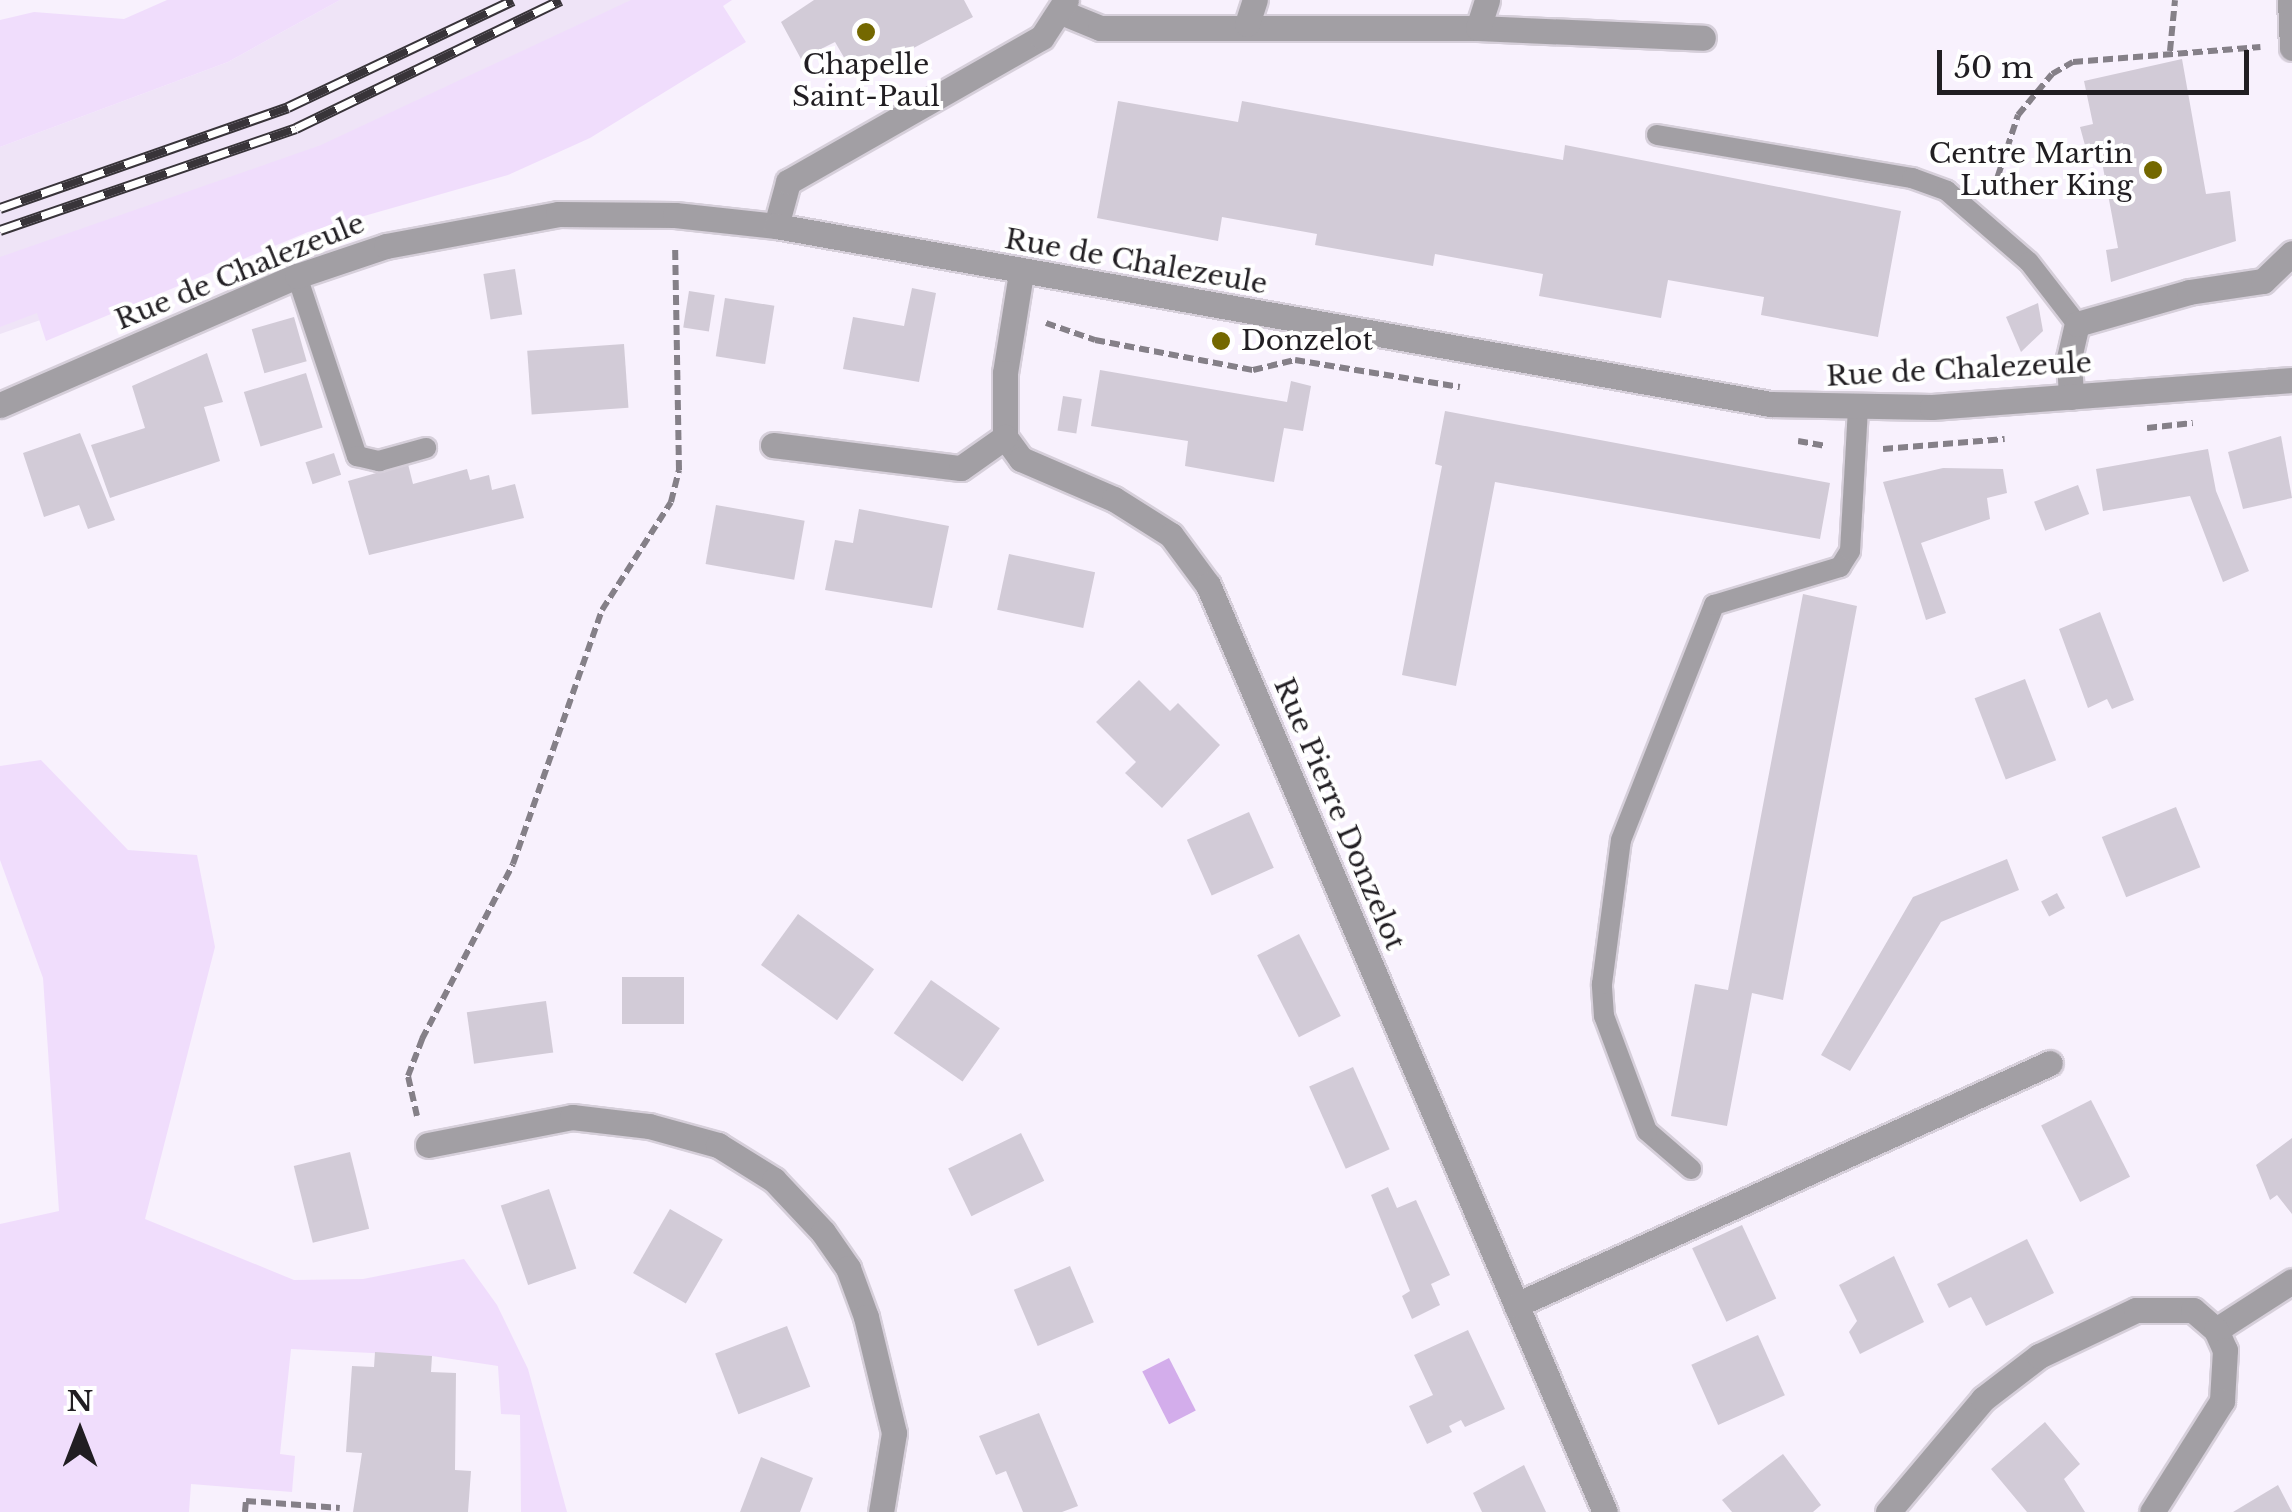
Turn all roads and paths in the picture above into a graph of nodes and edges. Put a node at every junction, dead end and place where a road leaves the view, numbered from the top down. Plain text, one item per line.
1 (1487, 0) edge
2 (2175, 0) edge
3 (2290, 0) edge
4 (1064, 6) edge
5 (1251, 12) edge
6 (1478, 28) junction
7 (1703, 38) dead end
8 (2282, 47) edge
9 (2170, 50) junction
10 (1657, 135) dead end
11 (1980, 213) junction
12 (674, 215) junction
13 (776, 226) junction
14 (2292, 253) edge
15 (1021, 273) junction
16 (296, 276) junction
17 (2076, 324) junction
18 (2292, 380) edge
19 (2071, 397) junction
20 (0, 404) edge
21 (1858, 410) junction
22 (1005, 437) junction
23 (773, 445) dead end
24 (426, 448) dead end
25 (2050, 1063) dead end
26 (428, 1145) joint
27 (1690, 1169) dead end
28 (2292, 1281) edge
29 (1516, 1305) junction
30 (2216, 1330) junction
31 (340, 1508) dead end
32 (245, 1512) edge
33 (882, 1512) edge
34 (1605, 1512) edge
35 (1888, 1512) edge
36 (2152, 1512) edge

1 - 6 street
2 - 9 path
3 - 8 street
4 - 5 street
4 - 13 street
5 - 6 street
6 - 7 street
8 - 9 path
9 - 11 path
10 - 11 lane
11 - 17 lane
12 - 13 street, Rue de Chalezeule
12 - 16 street, Rue de Chalezeule
12 - 26 path
13 - 15 street, Rue de Chalezeule
14 - 17 street
15 - 21 street, Rue de Chalezeule
15 - 22 street
16 - 20 street, Rue de Chalezeule
16 - 24 lane
17 - 19 street
18 - 19 street, Rue de Chalezeule
19 - 21 street, Rue de Chalezeule
21 - 27 lane
22 - 23 street
22 - 29 street, Rue Pierre Donzelot
25 - 29 street
26 - 33 street
28 - 30 street
29 - 34 street, Rue Pierre Donzelot
30 - 35 street
30 - 36 street
31 - 32 path

